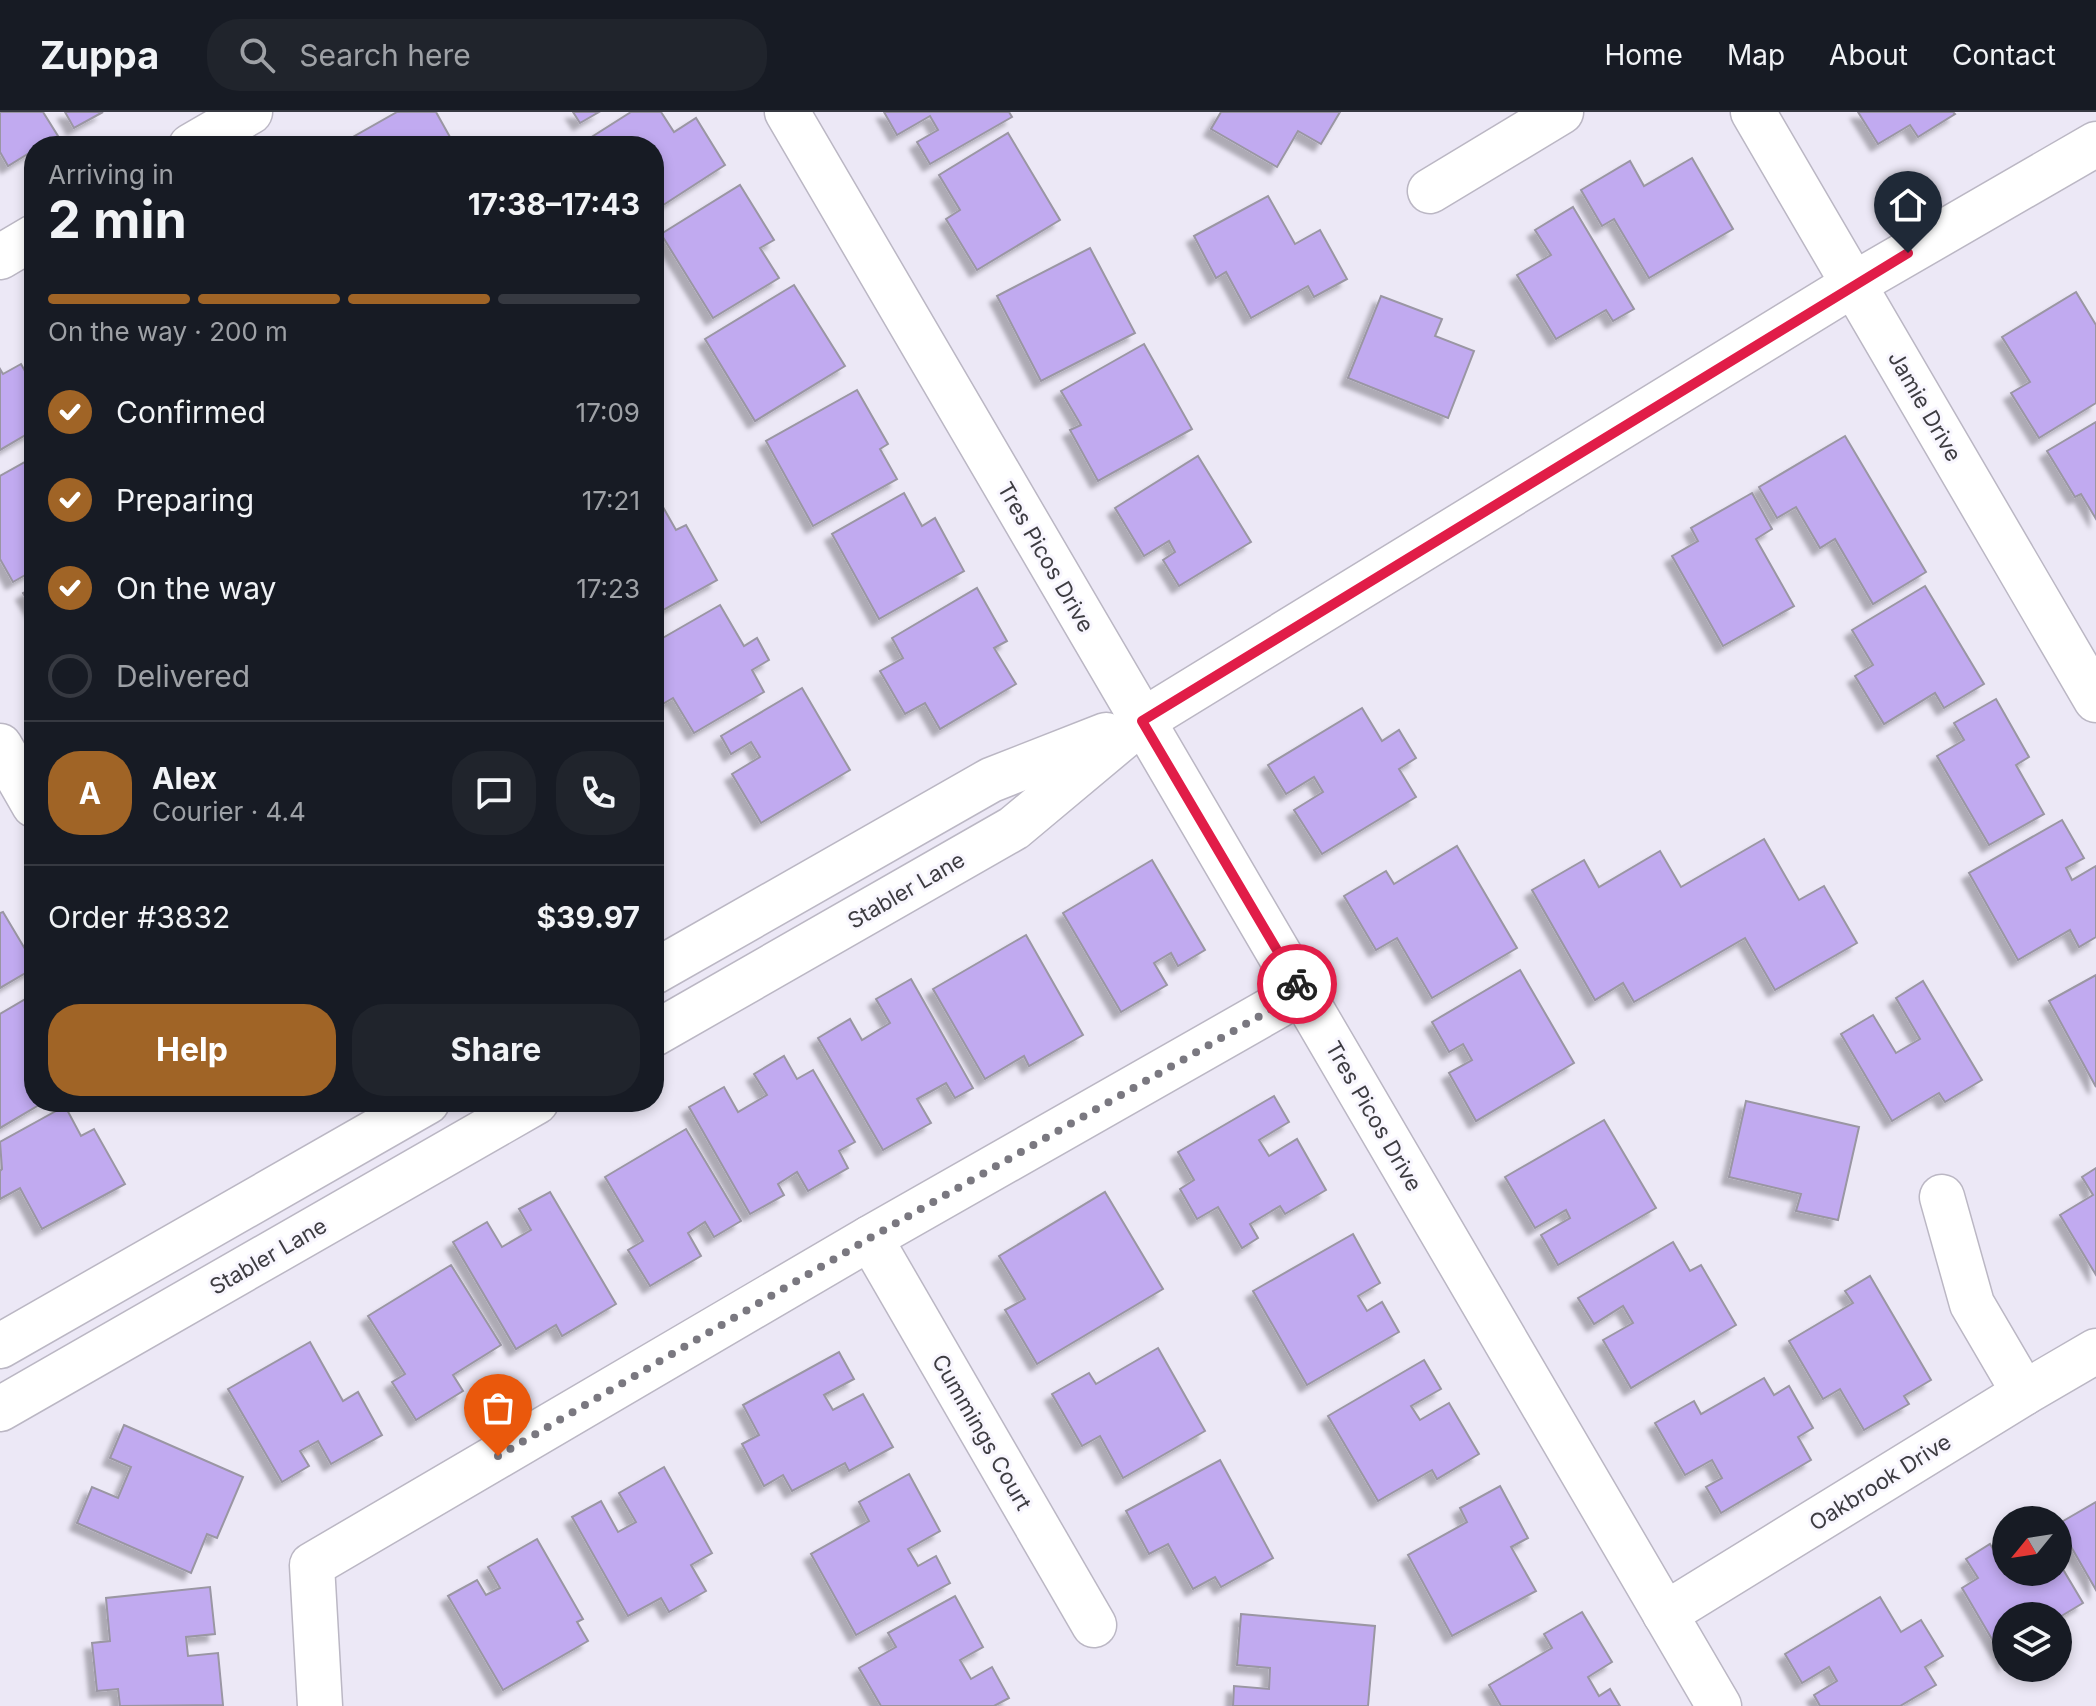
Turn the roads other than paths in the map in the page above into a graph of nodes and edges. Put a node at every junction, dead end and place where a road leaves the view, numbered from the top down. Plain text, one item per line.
1 (787, 112) edge
2 (1561, 112) edge
3 (1753, 112) edge
4 (2096, 144) edge
5 (1430, 191) dead end
6 (24, 243) edge
7 (0, 257) edge
8 (1854, 284) junction
9 (2096, 700) edge
10 (1142, 721) junction
11 (0, 746) edge
12 (24, 788) edge
13 (664, 966) edge
14 (1302, 992) junction
15 (664, 1028) edge
16 (410, 1112) edge
17 (519, 1112) edge
18 (1942, 1197) dead end
19 (870, 1238) junction
20 (0, 1346) edge
21 (2096, 1351) edge
22 (2024, 1393) junction
23 (0, 1409) edge
24 (1665, 1614) junction
25 (1094, 1625) dead end
26 (320, 1706) edge
27 (1719, 1706) edge

1 - 10 street, Tres Picos Drive
2 - 5 street
3 - 8 street, Jamie Drive
4 - 8 street, Stabler Lane
6 - 7 street
8 - 9 street, Jamie Drive
8 - 10 street, Stabler Lane
10 - 13 street, Stabler Lane
10 - 14 street, Tres Picos Drive
10 - 15 street, Stabler Lane
11 - 12 street
14 - 19 street
14 - 24 street, Tres Picos Drive
16 - 20 street
17 - 23 street, Stabler Lane
18 - 22 street
19 - 25 street, Cummings Court
19 - 26 street
21 - 22 street, Oakbrook Drive
22 - 24 street, Oakbrook Drive
24 - 27 street, Tres Picos Drive

